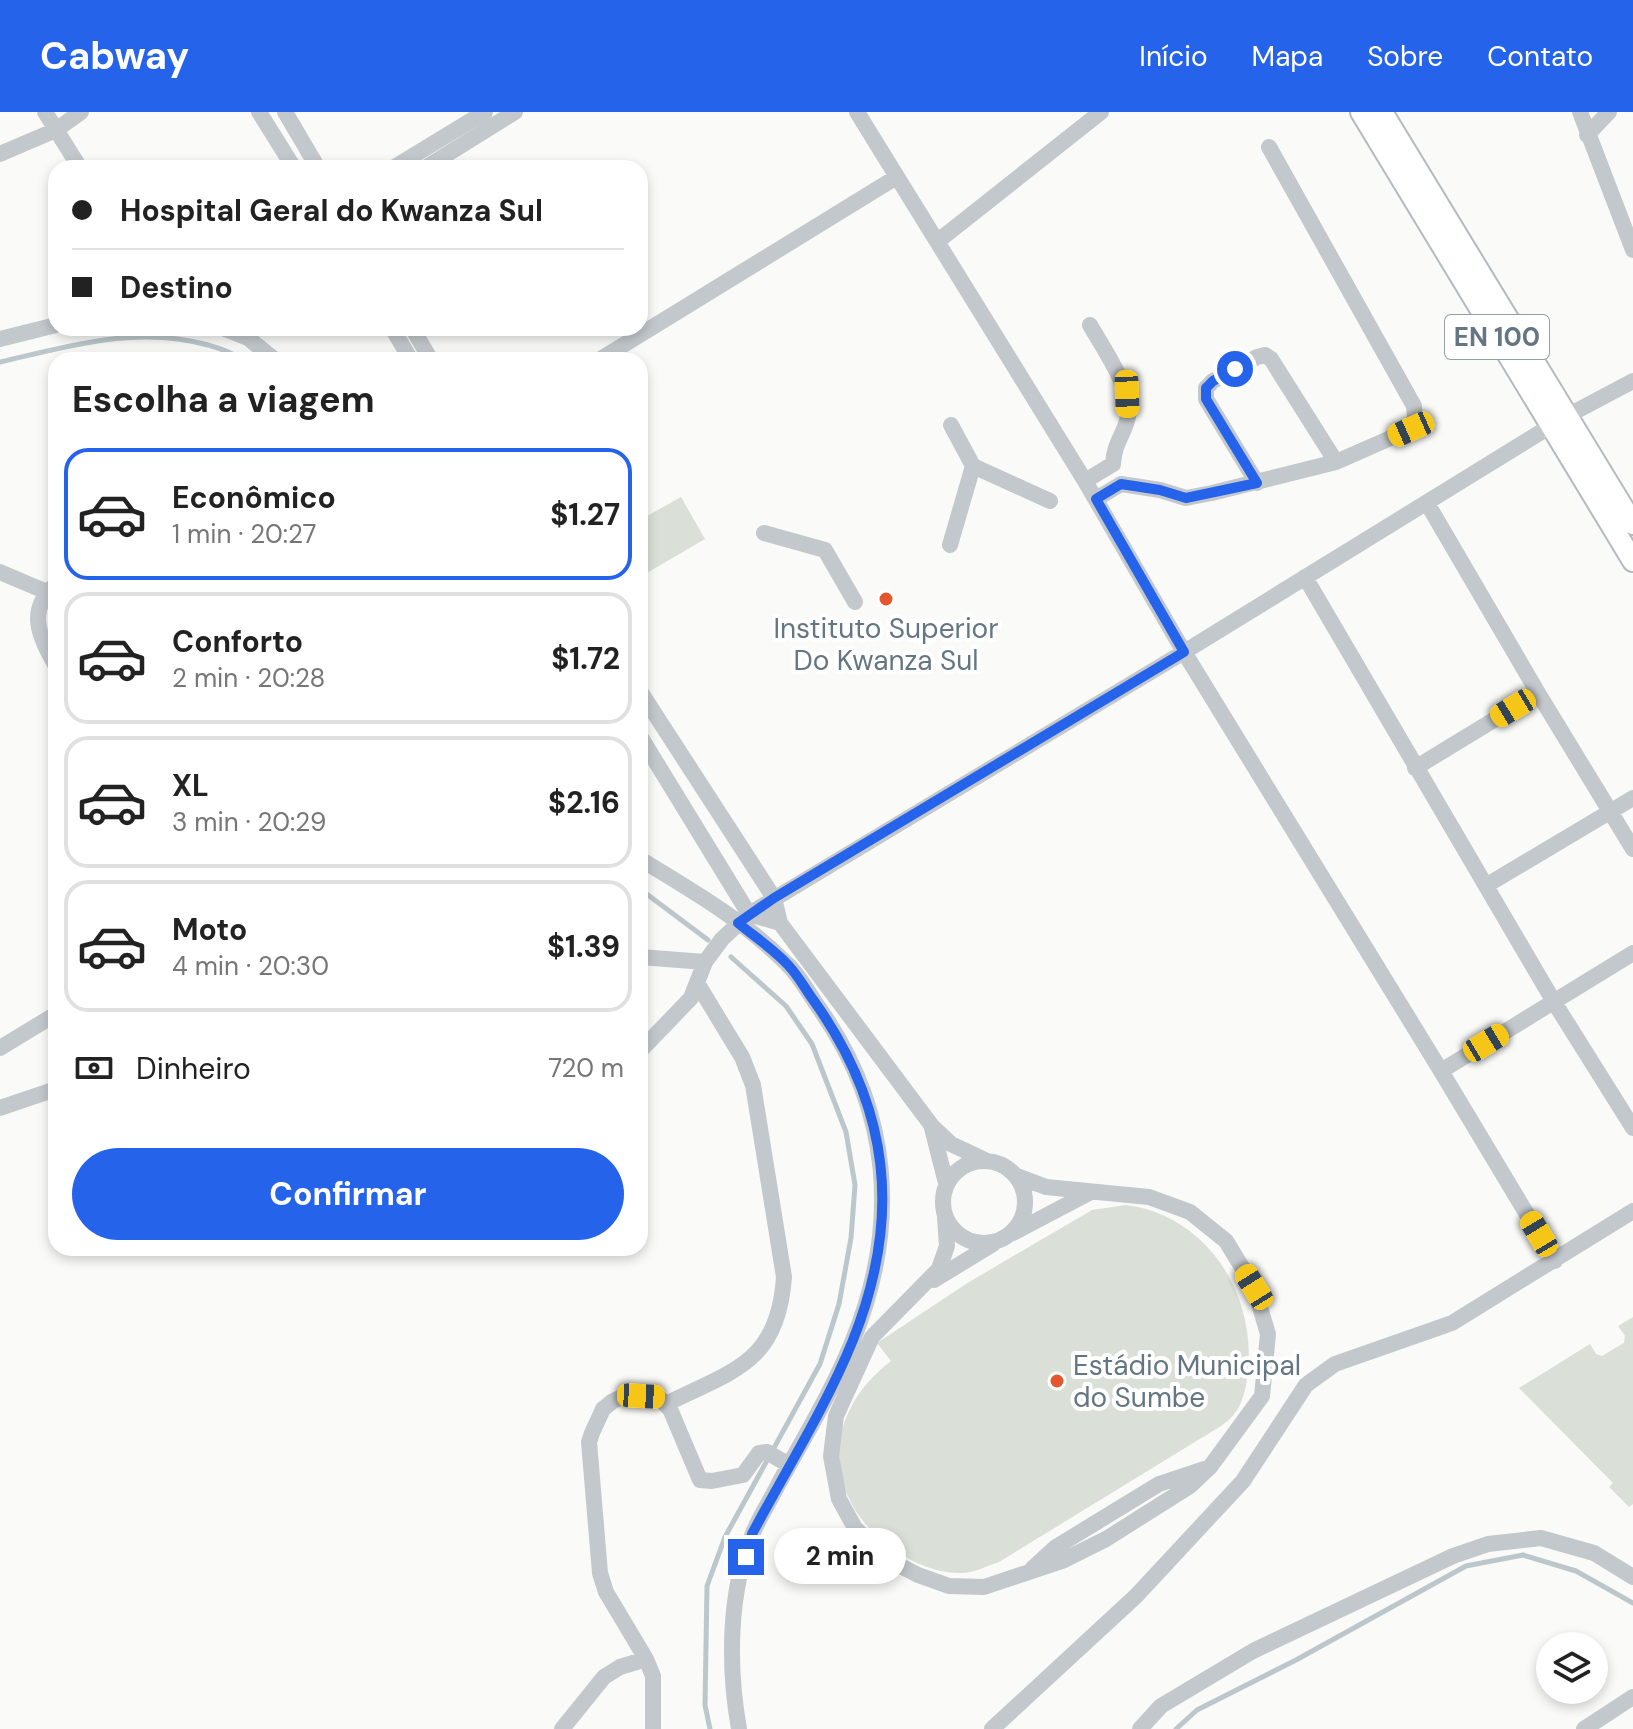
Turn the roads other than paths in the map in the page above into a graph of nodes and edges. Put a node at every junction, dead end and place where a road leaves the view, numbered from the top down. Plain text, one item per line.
1 (45, 112) edge
2 (81, 112) edge
3 (259, 112) edge
4 (285, 112) edge
5 (485, 112) edge
6 (515, 112) edge
7 (857, 112) edge
8 (1101, 112) edge
9 (1361, 112) edge
10 (1382, 112) edge
11 (1580, 112) edge
12 (1609, 112) edge
13 (56, 130) junction
14 (1587, 135) junction
15 (1269, 147) dead end
16 (0, 154) edge
17 (75, 160) edge
18 (289, 160) edge
19 (313, 160) edge
20 (406, 160) edge
21 (438, 160) edge
22 (895, 178) junction
23 (938, 241) junction
24 (1633, 250) edge
25 (1090, 325) dead end
26 (48, 327) edge
27 (648, 330) edge
28 (243, 336) edge
29 (638, 336) edge
30 (0, 339) edge
31 (265, 352) edge
32 (612, 352) edge
33 (1633, 381) edge
34 (1559, 422) junction
35 (951, 425) dead end
36 (1336, 462) junction
37 (973, 466) junction
38 (1085, 481) junction
39 (1257, 483) junction
40 (1096, 499) junction
41 (1050, 501) dead end
42 (1427, 503) junction
43 (1633, 524) edge
44 (764, 533) dead end
45 (950, 545) dead end
46 (1633, 561) edge
47 (0, 572) edge
48 (1305, 577) junction
49 (48, 587) edge
50 (48, 592) edge
51 (855, 602) dead end
52 (48, 649) edge
53 (1184, 652) junction
54 (1538, 693) junction
55 (648, 703) edge
56 (648, 750) edge
57 (1415, 768) junction
58 (1633, 798) edge
59 (1610, 812) junction
60 (1633, 849) edge
61 (648, 864) edge
62 (1487, 885) junction
63 (774, 898) junction
64 (744, 919) junction
65 (780, 923) junction
66 (1633, 953) edge
67 (648, 958) edge
68 (705, 962) junction
69 (697, 983) junction
70 (1554, 1002) junction
71 (48, 1019) edge
72 (648, 1043) edge
73 (0, 1048) edge
74 (1441, 1071) junction
75 (48, 1092) edge
76 (0, 1108) edge
77 (932, 1126) junction
78 (1633, 1128) edge
79 (987, 1161) junction
80 (1017, 1176) junction
81 (946, 1183) junction
82 (1089, 1193) junction
83 (1633, 1211) edge
84 (945, 1218) junction
85 (1001, 1239) junction
86 (1555, 1261) junction
87 (926, 1285) junction
88 (666, 1404) junction
89 (779, 1459) junction
90 (1633, 1577) edge
91 (646, 1659) junction
92 (1633, 1697) edge
93 (562, 1729) edge
94 (653, 1729) edge
95 (739, 1729) edge
96 (992, 1729) edge
97 (1140, 1729) edge
98 (1584, 1729) edge

1 - 13 street
2 - 13 street
3 - 18 street
4 - 19 street
5 - 20 street
6 - 21 street
7 - 22 street
8 - 23 street
9 - 34 main road, EN 100
10 - 34 main road, EN 100
11 - 14 street
12 - 14 street
13 - 16 street
13 - 17 street
14 - 24 street
15 - 36 street
22 - 23 street
22 - 27 street
23 - 38 street
25 - 38 street
26 - 30 street
28 - 31 street
29 - 32 street
33 - 34 street
34 - 42 street
34 - 43 main road, EN 100
34 - 46 main road, EN 100
35 - 37 street
36 - 39 street
36 - 39 street
37 - 41 street
37 - 45 street
38 - 40 street
39 - 40 street
40 - 53 street
42 - 48 street
42 - 54 street
44 - 51 street
47 - 49 street
48 - 53 street
48 - 57 street
50 - 52 street
53 - 63 street
53 - 74 street
54 - 57 street
54 - 59 street
55 - 63 street
56 - 64 street
57 - 62 street
58 - 59 street
59 - 60 street
59 - 62 street
61 - 64 street
62 - 70 street
63 - 64 street
63 - 65 street
64 - 65 street
64 - 68 street
64 - 89 street
65 - 77 street
66 - 70 street
67 - 68 street
68 - 69 street
69 - 72 street
69 - 88 street
70 - 74 street
70 - 78 street
71 - 73 street
74 - 86 street
75 - 76 street
77 - 79 street
77 - 81 street
79 - 80 street
79 - 81 street
80 - 82 street
80 - 85 street
81 - 84 street
82 - 85 street
82 - 87 street
83 - 86 street
84 - 85 street
84 - 87 street
85 - 87 street
86 - 96 street
88 - 89 street
88 - 91 street
89 - 95 street
90 - 97 street
91 - 93 street
91 - 94 street
92 - 98 street

